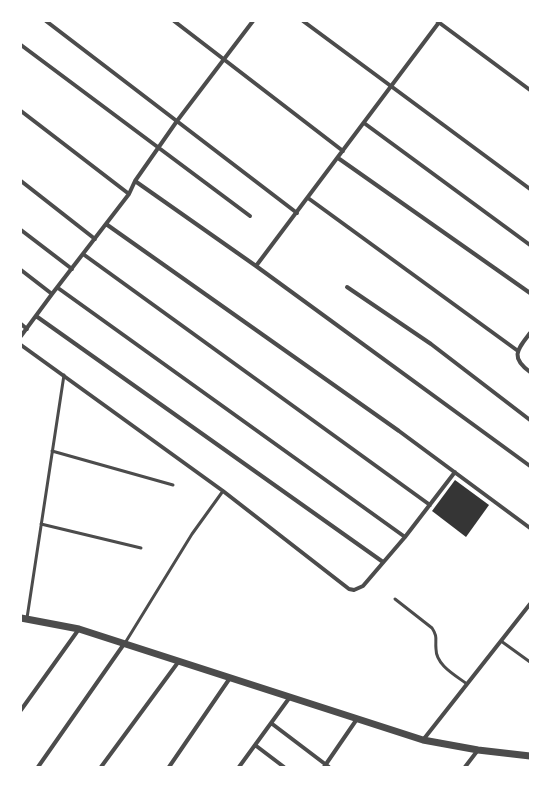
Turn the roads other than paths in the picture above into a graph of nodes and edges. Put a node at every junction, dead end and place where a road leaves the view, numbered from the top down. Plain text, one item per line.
1 (46, 21) edge
2 (174, 21) edge
3 (253, 21) edge
4 (303, 21) edge
5 (439, 22) edge
6 (21, 45) edge
7 (225, 60) junction
8 (391, 87) junction
9 (530, 90) edge
10 (21, 111) edge
11 (177, 121) junction
12 (364, 123) junction
13 (158, 148) junction
14 (343, 151) junction
15 (338, 158) junction
16 (21, 181) edge
17 (135, 181) junction
18 (530, 189) edge
19 (129, 194) junction
20 (308, 198) junction
21 (297, 213) junction
22 (250, 216) dead end
23 (106, 224) junction
24 (21, 230) edge
25 (95, 239) junction
26 (530, 245) edge
27 (83, 254) junction
28 (256, 266) junction
29 (72, 269) junction
30 (21, 270) edge
31 (347, 286) dead end
32 (58, 288) junction
33 (530, 293) edge
34 (52, 294) junction
35 (36, 316) junction
36 (21, 324) edge
37 (27, 329) junction
38 (530, 333) edge
39 (21, 336) edge
40 (21, 345) edge
41 (518, 351) junction
42 (530, 372) edge
43 (64, 375) junction
44 (530, 420) edge
45 (52, 451) junction
46 (530, 466) edge
47 (455, 472) junction
48 (172, 485) dead end
49 (223, 491) junction
50 (430, 505) junction
51 (41, 524) junction
52 (530, 528) edge
53 (405, 537) junction
54 (141, 548) dead end
55 (383, 562) junction
56 (395, 599) dead end
57 (530, 604) edge
58 (24, 618) edge
59 (79, 629) junction
60 (501, 641) junction
61 (125, 643) junction
62 (179, 660) junction
63 (530, 662) edge
64 (230, 678) junction
65 (467, 684) junction
66 (290, 697) junction
67 (21, 710) edge
68 (357, 719) junction
69 (271, 723) junction
70 (423, 740) junction
71 (255, 745) junction
72 (478, 750) junction
73 (530, 756) edge
74 (326, 766) edge
75 (38, 767) edge
76 (101, 767) edge
77 (169, 767) edge
78 (239, 767) edge
79 (284, 767) edge
80 (465, 767) edge

1 - 11 street
2 - 7 street
3 - 7 street
4 - 8 street
5 - 8 street
5 - 9 street
6 - 13 street
7 - 11 street
7 - 14 street
8 - 12 street
8 - 18 street
10 - 19 street
11 - 13 street
11 - 21 street
12 - 14 street
12 - 26 street
13 - 17 street
13 - 22 street
14 - 15 street
15 - 20 street
15 - 33 street
16 - 25 street
17 - 19 street
17 - 28 street
19 - 23 street
20 - 21 street
20 - 41 street
21 - 28 street
23 - 25 street
23 - 47 street
24 - 29 street
25 - 27 street
27 - 29 street
27 - 50 street
28 - 46 street
29 - 32 street
30 - 34 street
31 - 44 street
32 - 34 street
32 - 53 street
34 - 35 street
35 - 37 street
35 - 55 street
36 - 37 street
37 - 39 street
38 - 41 street
40 - 43 street
41 - 42 street
43 - 45 lane
43 - 49 street
45 - 48 lane
45 - 51 lane
47 - 50 street
47 - 52 street
49 - 55 street
49 - 61 lane
50 - 53 street
51 - 54 lane
51 - 58 lane
53 - 55 street
56 - 65 lane
57 - 60 street
58 - 59 street
59 - 61 street
59 - 67 street
60 - 63 lane
60 - 65 street
61 - 62 street
61 - 75 street
62 - 64 street
62 - 76 street
64 - 66 street
64 - 77 street
65 - 70 street
66 - 68 street
66 - 69 street
68 - 70 street
68 - 74 street
69 - 71 street
69 - 74 street
70 - 72 street
71 - 78 street
71 - 79 street
72 - 73 street
72 - 80 street

